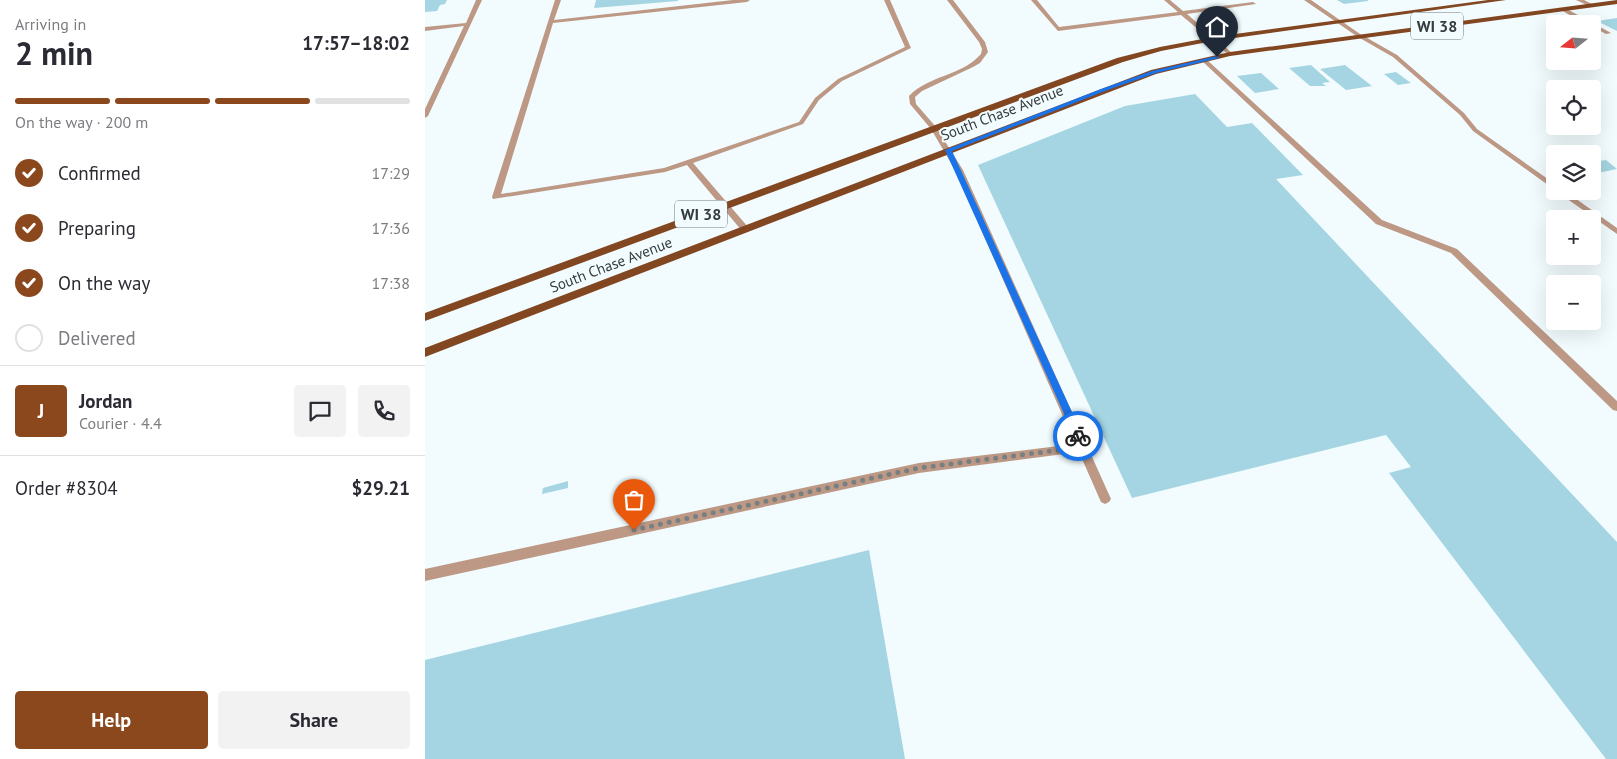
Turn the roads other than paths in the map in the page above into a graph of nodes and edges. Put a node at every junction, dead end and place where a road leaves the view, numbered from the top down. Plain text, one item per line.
1 (479, 0) edge
2 (558, 0) edge
3 (747, 0) edge
4 (887, 0) edge
5 (949, 0) edge
6 (1034, 0) edge
7 (1167, 0) edge
8 (1307, 0) edge
9 (1503, 0) edge
10 (1579, 0) edge
11 (1251, 2) edge
12 (1617, 2) edge
13 (1591, 5) junction
14 (1563, 9) junction
15 (1182, 13) junction
16 (1574, 15) edge
17 (551, 22) junction
18 (1339, 22) junction
19 (468, 24) junction
20 (425, 29) edge
21 (1601, 29) edge
22 (1609, 33) dead end
23 (1360, 36) junction
24 (1213, 39) junction
25 (1231, 54) junction
26 (1204, 60) junction
27 (425, 116) edge
28 (934, 128) junction
29 (948, 150) junction
30 (689, 162) junction
31 (1546, 181) edge
32 (1573, 200) edge
33 (725, 205) junction
34 (745, 229) junction
35 (1617, 232) edge
36 (425, 317) edge
37 (425, 353) edge
38 (1617, 407) edge
39 (1083, 447) junction
40 (1105, 499) dead end
41 (425, 576) edge

1 - 19 street
2 - 17 street
3 - 17 street
4 - 30 street
5 - 28 street
6 - 15 street
7 - 15 street
8 - 18 street
9 - 18 main road, South Chase Avenue / WI 38
10 - 13 street
11 - 15 street
12 - 13 main road, South Chase Avenue / WI 38
13 - 14 main road, South Chase Avenue / WI 38
14 - 16 street
14 - 23 main road, South Chase Avenue / WI 38
15 - 24 street
17 - 30 street
18 - 23 street
18 - 24 main road, South Chase Avenue / WI 38
19 - 20 street
19 - 27 street
21 - 22 street
23 - 25 main road, South Chase Avenue / WI 38
23 - 31 street
24 - 25 street
24 - 28 main road, South Chase Avenue / WI 38
25 - 26 main road, South Chase Avenue / WI 38
26 - 29 main road, South Chase Avenue / WI 38
26 - 38 street
28 - 29 street
28 - 33 main road, South Chase Avenue / WI 38
29 - 34 main road, South Chase Avenue / WI 38
29 - 39 street
30 - 33 street
32 - 35 street
33 - 34 street
33 - 36 main road, South Chase Avenue / WI 38
34 - 37 main road, South Chase Avenue / WI 38
39 - 40 street
39 - 41 street

